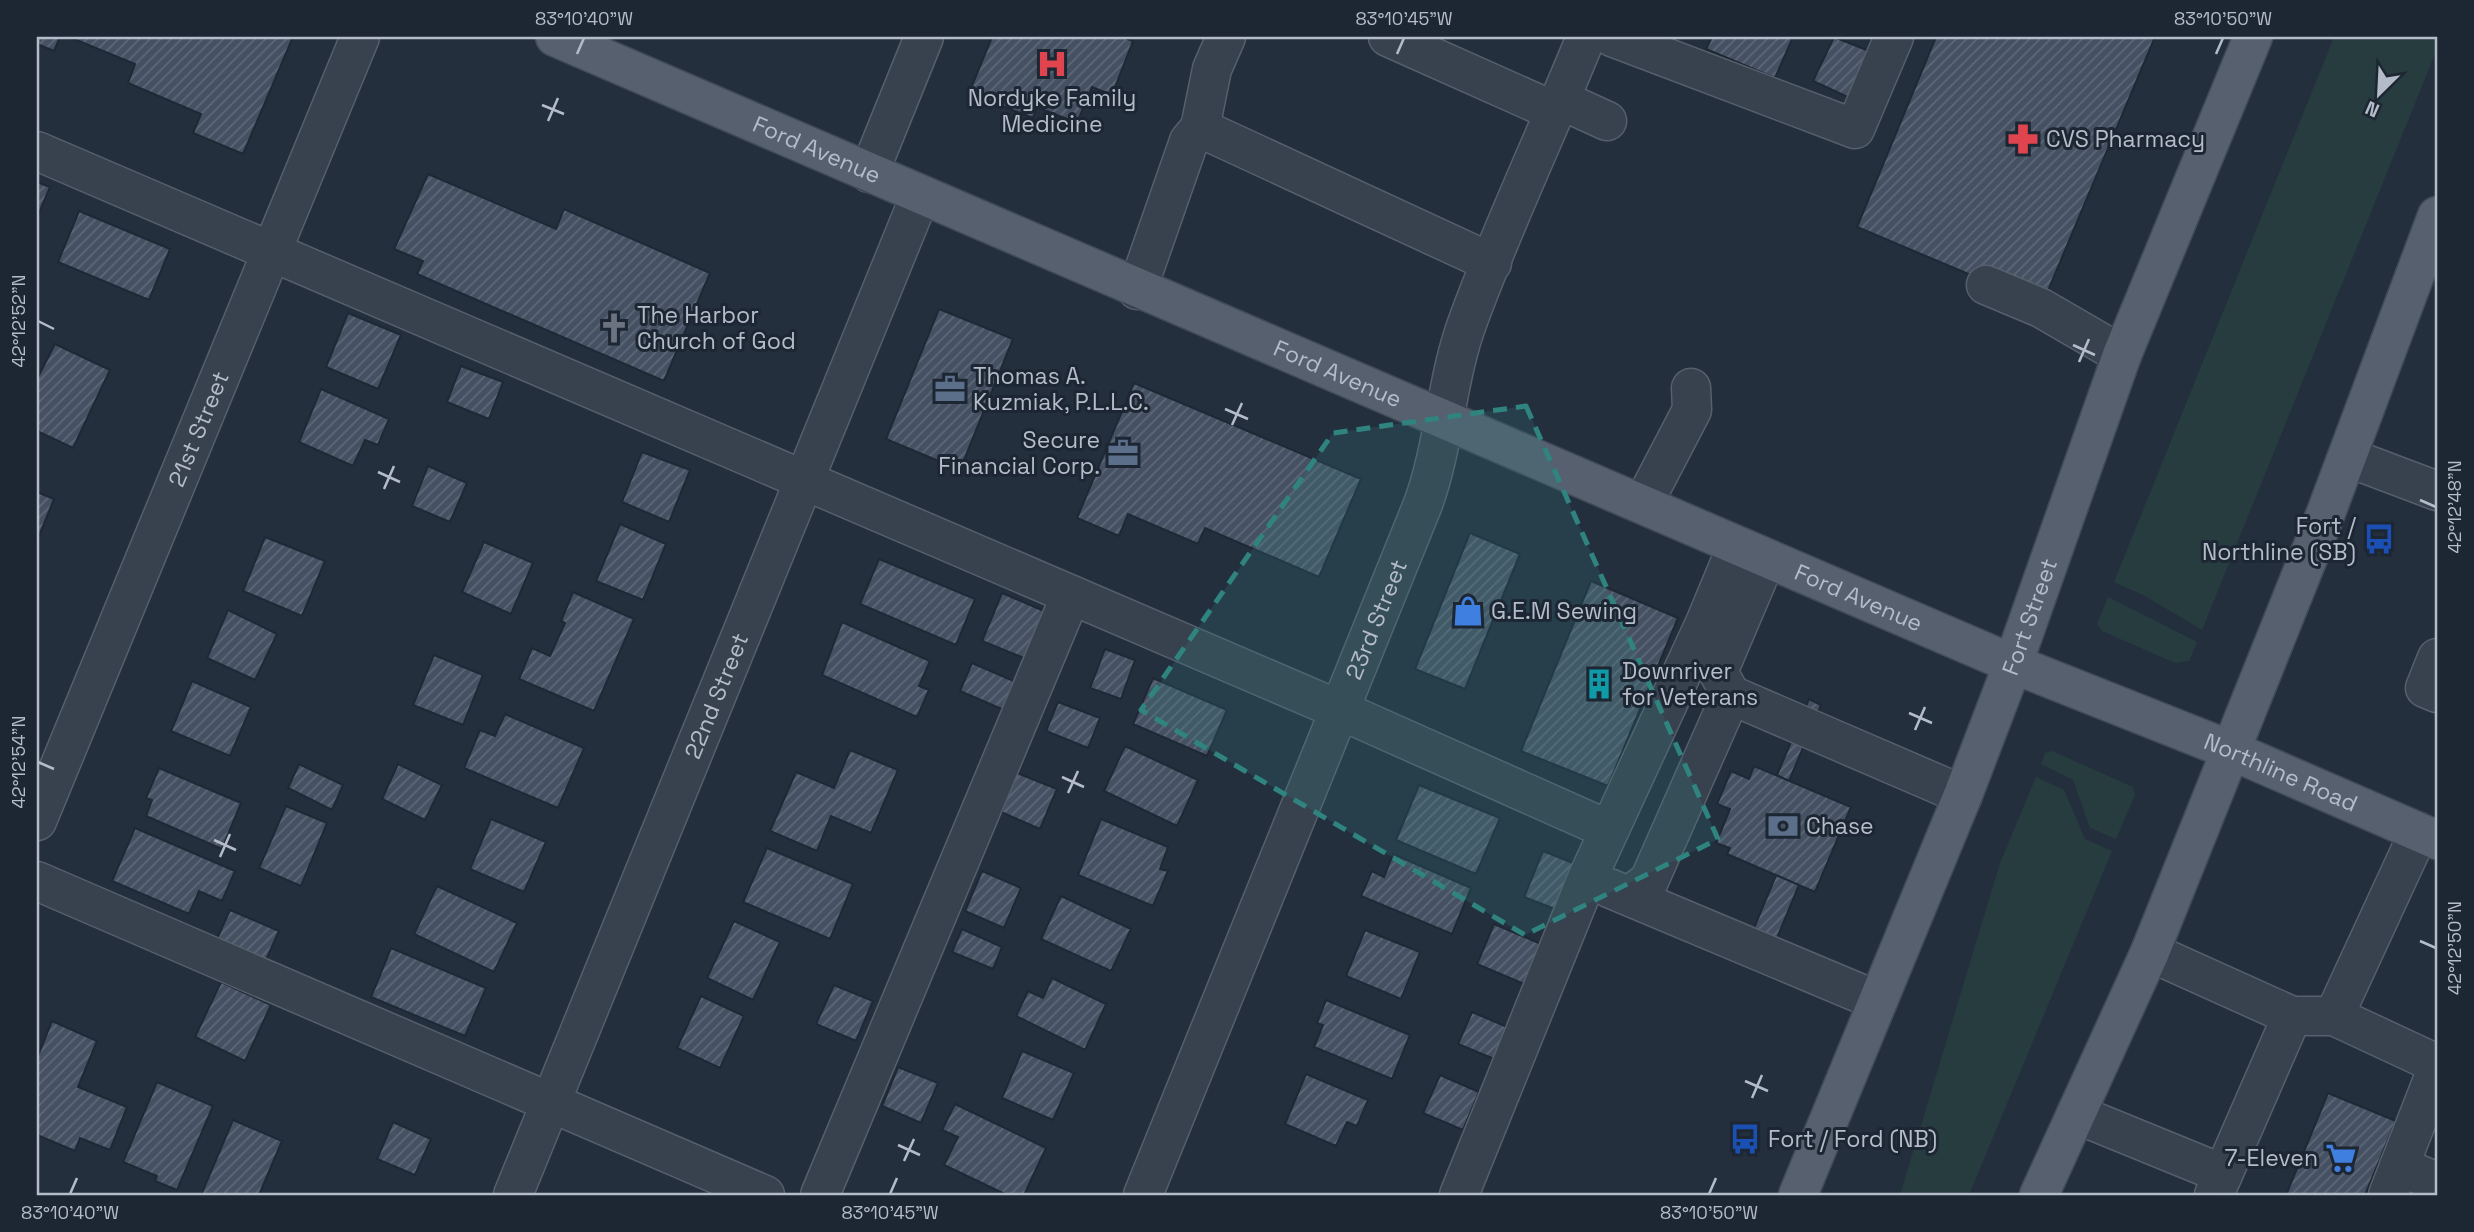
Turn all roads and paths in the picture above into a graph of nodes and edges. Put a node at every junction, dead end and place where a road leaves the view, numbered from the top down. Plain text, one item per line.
1 (360, 37) edge
2 (555, 37) edge
3 (924, 37) edge
4 (1226, 37) edge
5 (1388, 37) edge
6 (1586, 37) edge
7 (1612, 37) edge
8 (1894, 37) edge
9 (2253, 37) edge
10 (1558, 106) junction
11 (1607, 121) dead end
12 (1200, 128) junction
13 (37, 150) edge
14 (869, 173) junction
15 (920, 196) junction
16 (2437, 216) edge
17 (272, 251) junction
18 (1492, 263) junction
19 (1986, 285) dead end
20 (1137, 290) junction
21 (2122, 355) junction
22 (1691, 388) dead end
23 (1443, 418) junction
24 (2347, 457) junction
25 (802, 481) junction
26 (2437, 491) edge
27 (1643, 504) junction
28 (1752, 552) junction
29 (1071, 595) junction
30 (2437, 658) edge
31 (2013, 664) junction
32 (2437, 693) edge
33 (1731, 695) junction
34 (2122, 707) joint
35 (1342, 711) junction
36 (2230, 750) junction
37 (1963, 795) junction
38 (37, 821) edge
39 (1609, 830) junction
40 (2428, 836) edge
41 (37, 881) edge
42 (1586, 881) junction
43 (1630, 895) junction
44 (2150, 952) junction
45 (1878, 1000) junction
46 (2292, 1016) junction
47 (2334, 1016) junction
48 (2437, 1067) edge
49 (551, 1104) junction
50 (2076, 1114) junction
51 (2394, 1181) edge
52 (2437, 1182) edge
53 (2219, 1185) edge
54 (513, 1195) edge
55 (765, 1195) edge
56 (820, 1195) edge
57 (1143, 1195) edge
58 (1459, 1195) edge
59 (1798, 1195) edge
60 (2039, 1195) edge

1 - 17 street, 21st Street
2 - 14 main road, Ford Avenue
3 - 14 street
4 - 12 street
5 - 10 street
6 - 10 street, 23rd Street
7 - 8 street
9 - 21 main road, Fort Street
10 - 11 street
10 - 18 street, 23rd Street
12 - 18 street
12 - 20 street
13 - 17 street
14 - 15 main road, Ford Avenue
15 - 20 main road, Ford Avenue
15 - 25 street, 22nd Street
16 - 24 main road
17 - 25 street
17 - 38 street, 21st Street
18 - 23 street, 23rd Street
19 - 21 street
20 - 23 main road, Ford Avenue
21 - 31 main road, Fort Street
22 - 27 street
23 - 27 main road, Ford Avenue
23 - 35 street, 23rd Street
24 - 26 street
24 - 36 main road
25 - 29 street
25 - 49 street, 22nd Street
27 - 28 main road, Ford Avenue
28 - 31 main road, Ford Avenue
28 - 33 street
28 - 39 street
29 - 35 street
29 - 56 street
30 - 32 street
31 - 34 main road, Ford Avenue
31 - 37 main road, Fort Street
33 - 37 street
33 - 43 street
34 - 36 main road, Northline Road
35 - 39 street
35 - 57 street, 23rd Street
36 - 40 main road, Northline Road
36 - 44 main road
37 - 45 main road, Fort Street
39 - 42 street
40 - 47 street
41 - 49 street
42 - 43 street
42 - 58 street
43 - 45 street
44 - 46 street
44 - 50 main road
45 - 59 main road, Fort Street
46 - 47 street
46 - 53 street
47 - 48 street
48 - 51 street
49 - 54 street, 22nd Street
49 - 55 street
50 - 53 street
50 - 60 main road
51 - 52 street

